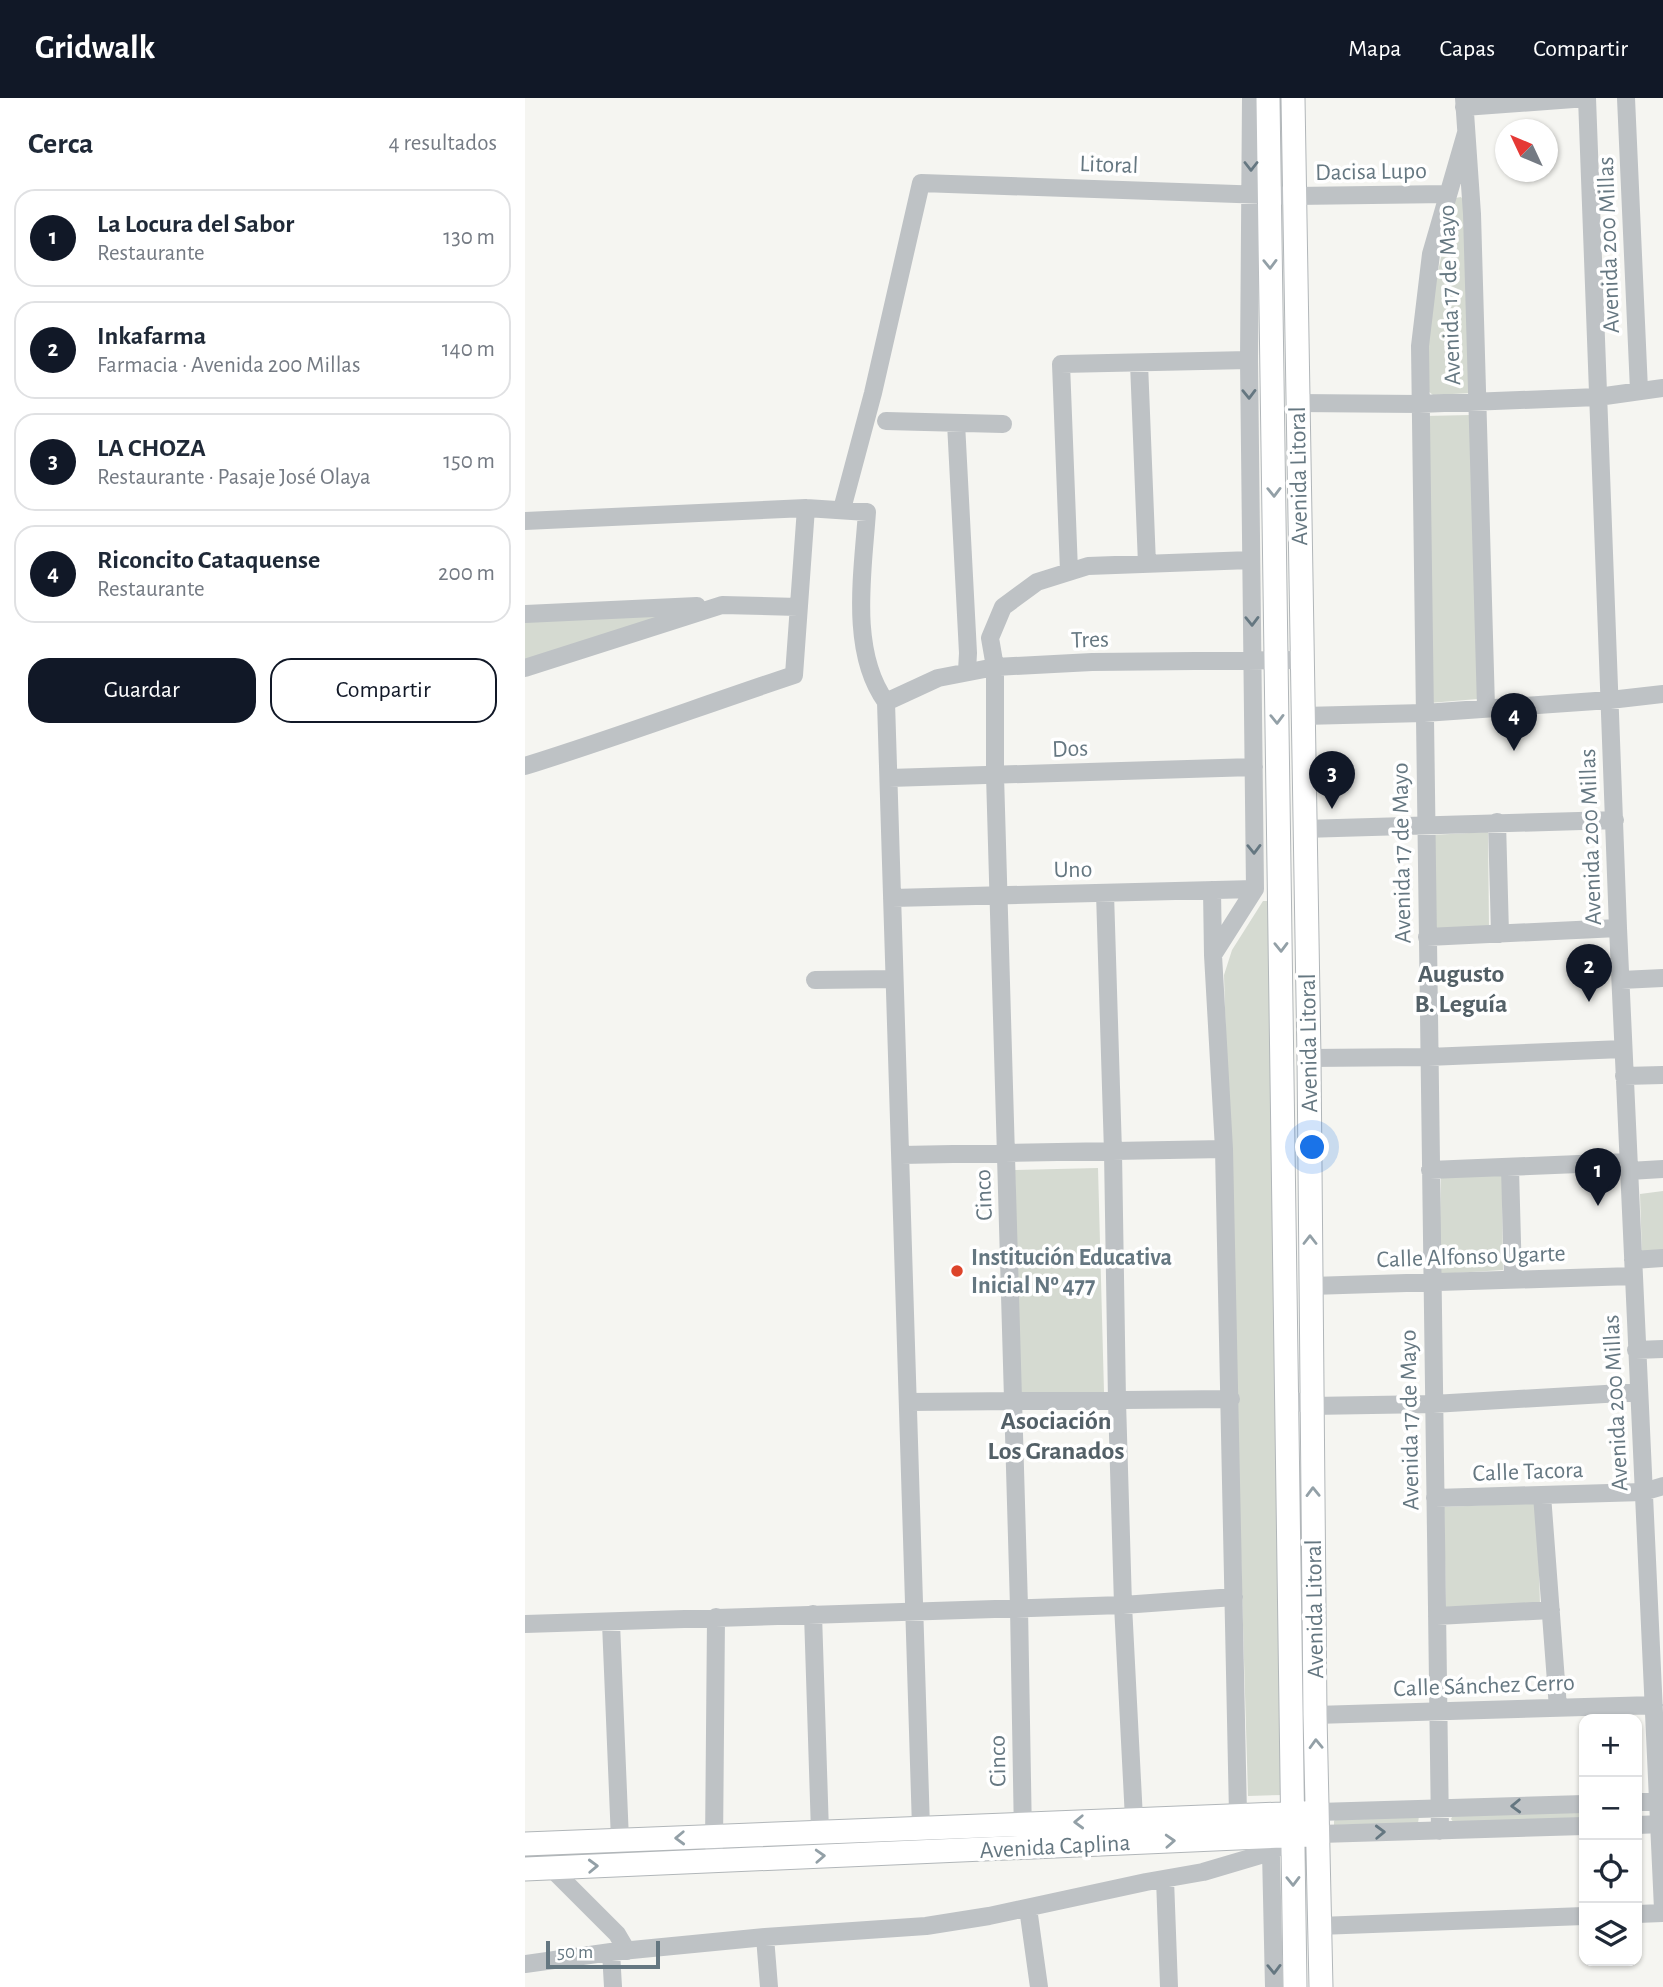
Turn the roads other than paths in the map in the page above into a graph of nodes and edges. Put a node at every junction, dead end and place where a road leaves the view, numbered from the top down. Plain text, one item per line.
1 (1251, 98) edge
2 (1268, 98) edge
3 (1293, 98) edge
4 (1587, 98) edge
5 (1626, 98) edge
6 (1464, 103) edge
7 (1466, 133) junction
8 (1448, 194) junction
9 (1260, 195) junction
10 (1295, 196) junction
11 (1249, 360) junction
12 (1139, 363) junction
13 (1663, 388) edge
14 (1639, 390) junction
15 (1598, 397) junction
16 (1477, 401) junction
17 (1297, 403) junction
18 (1419, 404) junction
19 (886, 421) dead end
20 (955, 423) junction
21 (1003, 424) dead end
22 (806, 508) junction
23 (842, 509) junction
24 (525, 521) edge
25 (1251, 560) junction
26 (1147, 564) junction
27 (1069, 571) junction
28 (722, 605) junction
29 (798, 607) junction
30 (525, 614) edge
31 (1302, 660) junction
32 (1252, 661) junction
33 (1276, 661) junction
34 (995, 667) junction
35 (525, 668) edge
36 (967, 671) junction
37 (1663, 694) edge
38 (1610, 700) junction
39 (886, 702) junction
40 (1486, 707) junction
41 (1424, 713) junction
42 (1303, 716) junction
43 (525, 765) edge
44 (1254, 767) junction
45 (995, 775) junction
46 (889, 778) junction
47 (1615, 820) junction
48 (1497, 822) junction
49 (1425, 824) junction
50 (1303, 829) junction
51 (1255, 889) junction
52 (1212, 890) junction
53 (1105, 893) junction
54 (998, 896) junction
55 (892, 898) junction
56 (1618, 928) junction
57 (1500, 934) junction
58 (1427, 937) junction
59 (1213, 955) junction
60 (1663, 978) edge
61 (894, 979) junction
62 (814, 980) dead end
63 (1621, 980) junction
64 (1623, 1049) junction
65 (1309, 1058) junction
66 (1429, 1058) junction
67 (1663, 1075) edge
68 (1624, 1076) junction
69 (1224, 1149) junction
70 (1113, 1152) junction
71 (1006, 1153) junction
72 (901, 1155) junction
73 (1628, 1167) junction
74 (1510, 1168) junction
75 (1663, 1169) edge
76 (1430, 1170) junction
77 (1663, 1258) edge
78 (1633, 1268) junction
79 (1513, 1279) junction
80 (1432, 1283) junction
81 (1311, 1286) junction
82 (1663, 1349) edge
83 (1636, 1350) junction
84 (1663, 1360) edge
85 (1639, 1392) junction
86 (1287, 1398) junction
87 (1231, 1399) junction
88 (1013, 1401) junction
89 (1117, 1401) junction
90 (909, 1402) junction
91 (1433, 1404) junction
92 (1311, 1406) junction
93 (1663, 1486) edge
94 (1643, 1492) junction
95 (1542, 1495) junction
96 (1435, 1498) junction
97 (1655, 1569) edge
98 (1234, 1597) junction
99 (1123, 1605) junction
100 (1019, 1607) junction
101 (1551, 1610) junction
102 (915, 1611) junction
103 (813, 1614) junction
104 (1437, 1616) junction
105 (716, 1617) junction
106 (611, 1623) junction
107 (525, 1624) edge
108 (1657, 1658) edge
109 (1654, 1705) junction
110 (1558, 1708) junction
111 (1438, 1711) junction
112 (1315, 1715) junction
113 (1642, 1802) edge
114 (1661, 1802) edge
115 (1579, 1804) edge
116 (1439, 1808) junction
117 (1238, 1815) junction
118 (1134, 1819) junction
119 (1319, 1823) junction
120 (1023, 1824) junction
121 (1291, 1824) junction
122 (1661, 1824) edge
123 (1642, 1825) edge
124 (1579, 1826) edge
125 (921, 1828) junction
126 (1440, 1830) junction
127 (820, 1832) junction
128 (714, 1837) junction
129 (620, 1840) junction
130 (525, 1844) edge
131 (1024, 1847) junction
132 (1271, 1852) junction
133 (715, 1861) junction
134 (551, 1868) junction
135 (525, 1869) edge
136 (1165, 1879) junction
137 (1028, 1908) junction
138 (1663, 1911) edge
139 (1642, 1913) edge
140 (1579, 1916) edge
141 (1319, 1926) junction
142 (765, 1937) junction
143 (619, 1951) junction
144 (525, 1964) edge
145 (1164, 1986) edge
146 (613, 1987) edge
147 (769, 1987) edge
148 (1039, 1987) edge
149 (1274, 1987) edge
150 (1295, 1987) edge
151 (1321, 1987) edge

1 -> 9 street, Avenida Litoral
2 - 9 main road, Avenida Litoral
3 - 10 main road, Avenida Litoral
4 - 6 street
4 - 15 street, Avenida 200 Millas
5 - 14 street, Avenida 200 Millas
6 - 7 street, Avenida 17 de Mayo
7 - 8 street, Avenida 17 de Mayo
7 - 16 street, Avenida 17 de Mayo
8 - 10 street, Dacisa Lupo
8 - 18 street, Avenida 17 de Mayo
9 - 10 street, Litoral
9 - 11 street, Avenida Litoral
9 - 23 street, Litoral
9 -> 33 main road, Avenida Litoral
10 - 17 main road, Avenida Litoral
11 - 12 street
11 -> 25 street, Avenida Litoral
12 - 26 street
12 - 27 street
13 - 14 street
14 - 15 street
15 - 16 street
15 - 38 street, Avenida 200 Millas
16 - 18 street
16 - 40 street, Avenida 17 de Mayo
17 - 18 street
17 - 31 main road, Avenida Litoral
18 - 41 street, Avenida 17 de Mayo
19 - 20 street
20 - 21 street
20 - 36 street
22 - 23 street
22 - 24 street
22 - 29 street
23 - 39 street
25 - 26 street, Cinco
25 -> 32 street, Avenida Litoral
26 - 27 street, Cinco
27 - 34 street, Cinco
28 - 29 street
28 - 30 street
28 - 35 street
29 - 43 street
31 - 33 street, Tres
31 - 42 main road, Avenida Litoral
32 - 33 street, Tres
32 - 34 street, Tres
32 - 44 street, Avenida Litoral
33 -> 86 main road, Avenida Litoral
34 - 36 street, Tres
34 - 45 street, Cinco
36 - 39 street, Tres
37 - 38 street
38 - 40 street
38 - 47 street, Avenida 200 Millas
39 - 46 street
40 - 41 street
41 - 42 street
41 - 49 street, Avenida 17 de Mayo
42 - 50 main road, Avenida Litoral
44 - 45 street, Dos
44 -> 51 street, Avenida Litoral
45 - 46 street, Dos
45 - 54 street, Cinco
46 - 55 street
47 - 48 street
47 - 56 street, Avenida 200 Millas
48 - 49 street
48 - 57 street
49 - 50 street
49 - 58 street, Avenida 17 de Mayo
50 - 65 main road, Avenida Litoral
51 - 52 street, Uno
51 - 59 street
52 - 53 street, Uno
52 - 59 street
53 - 54 street, Uno
53 - 70 street
54 - 55 street, Uno
54 - 71 street, Cinco
55 - 61 street
56 - 57 street
56 - 63 street, Avenida 200 Millas
57 - 58 street
58 - 66 street, Avenida 17 de Mayo
59 - 69 street
60 - 63 street
61 - 62 street
61 - 72 street
63 - 64 street, Avenida 200 Millas
64 - 66 street
64 - 68 street, Avenida 200 Millas
65 - 66 street
81 -> 65 main road, Avenida Litoral
66 - 76 street, Avenida 17 de Mayo
67 - 68 street
68 - 73 street, Avenida 200 Millas
69 - 70 street
69 - 87 street
70 - 71 street
70 - 89 street
71 - 72 street
71 - 88 street, Cinco
72 - 90 street
73 - 74 street
73 - 75 street
73 - 78 street, Avenida 200 Millas
74 - 76 street
74 - 79 street
76 - 80 street, Avenida 17 de Mayo
77 - 78 street, Calle Alfonso Ugarte
78 - 79 street, Calle Alfonso Ugarte
78 - 83 street, Avenida 200 Millas
79 - 80 street, Calle Alfonso Ugarte
80 - 81 street, Calle Alfonso Ugarte
80 - 91 street, Avenida 17 de Mayo
81 - 92 main road, Avenida Litoral
82 - 83 street
82 - 84 street
83 - 85 street, Avenida 200 Millas
85 - 91 street
85 - 94 street, Avenida 200 Millas
86 - 92 street
86 - 121 main road, Avenida Litoral
87 - 89 street
87 - 98 street
88 - 89 street
88 - 90 street
88 - 100 street, Cinco
89 - 99 street
90 - 102 street
91 - 92 street
91 - 96 street, Avenida 17 de Mayo
112 -> 92 main road, Avenida Litoral
93 - 94 street, Calle Tacora
94 - 95 street, Calle Tacora
94 - 97 street, Avenida 200 Millas
95 - 96 street, Calle Tacora
95 - 101 street
96 - 104 street, Avenida 17 de Mayo
97 - 108 street, Avenida 200 Millas
98 - 99 street
98 - 117 street
99 - 100 street
99 - 118 street
100 - 102 street
100 - 120 street, Cinco
101 - 104 street
101 - 110 street
102 - 103 street
102 - 125 street
103 - 105 street
103 - 127 street
104 - 111 street, Avenida 17 de Mayo
105 - 106 street
105 - 128 street
106 - 107 street
106 - 129 street
108 - 109 street, Avenida 200 Millas
109 - 110 street, Calle Sánchez Cerro
109 - 114 street, Avenida 200 Millas
110 - 111 street, Calle Sánchez Cerro
111 - 112 street, Calle Sánchez Cerro
111 - 116 street, Avenida 17 de Mayo
119 -> 112 main road, Avenida Litoral
113 - 114 street
114 - 122 street, Avenida 200 Millas
115 -> 116 street, Avenida Caplina
116 - 119 street, Avenida Caplina
116 - 126 street, Avenida 17 de Mayo
117 - 118 main road, Avenida Caplina
117 - 121 main road, Avenida Caplina
118 -> 120 main road, Avenida Caplina
119 - 121 main road, Avenida Caplina
119 -> 126 street, Avenida Caplina
119 - 141 main road, Avenida Litoral
120 - 125 main road, Avenida Caplina
120 - 131 street, Cinco
131 -> 121 main road, Avenida Caplina
121 - 132 street
121 -> 150 main road, Avenida Litoral
122 - 123 street
122 - 138 street, Avenida 200 Millas
124 - 126 street, Avenida Caplina
125 - 127 main road, Avenida Caplina
127 - 128 main road, Avenida Caplina
128 -> 129 main road, Avenida Caplina
128 - 133 street
129 - 130 main road, Avenida Caplina
133 -> 131 main road, Avenida Caplina
132 - 136 street
132 -> 149 street
134 -> 133 main road, Avenida Caplina
134 - 135 main road, Avenida Caplina
134 - 143 street
136 - 137 street
136 - 145 street
137 - 142 street
137 - 148 street
138 - 139 street
140 - 141 street
141 - 151 main road, Avenida Litoral
142 - 143 street
142 - 147 street
143 - 144 street
143 - 146 street

